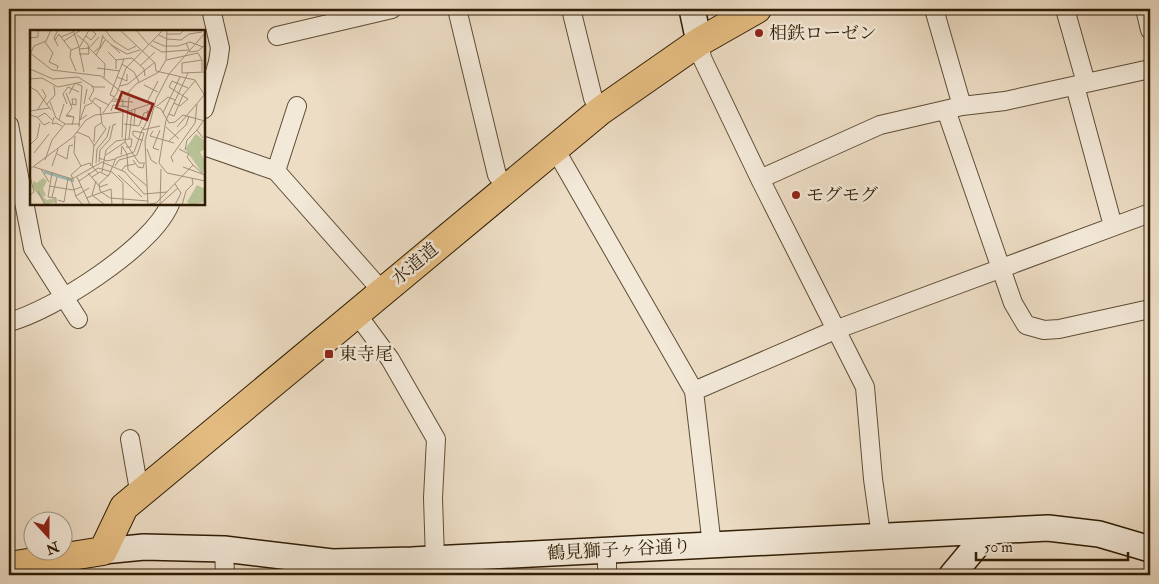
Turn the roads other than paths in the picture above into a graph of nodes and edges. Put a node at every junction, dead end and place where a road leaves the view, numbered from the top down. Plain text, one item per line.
1 (211, 9) edge
2 (392, 9) edge
3 (457, 9) edge
4 (571, 9) edge
5 (692, 9) edge
6 (757, 9) edge
7 (934, 9) edge
8 (1065, 9) edge
9 (1145, 9) edge
10 (1150, 30) edge
11 (277, 36) dead end
12 (698, 42) junction
13 (1150, 69) edge
14 (1080, 84) junction
15 (205, 106) edge
16 (297, 106) dead end
17 (954, 108) junction
18 (600, 111) junction
19 (9, 125) edge
20 (205, 146) edge
21 (555, 149) junction
22 (276, 172) junction
23 (760, 180) junction
24 (508, 188) junction
25 (170, 205) edge
26 (1150, 213) edge
27 (1113, 226) junction
28 (1000, 268) junction
29 (382, 291) junction
30 (63, 297) junction
31 (1150, 309) edge
32 (356, 313) junction
33 (78, 319) dead end
34 (9, 322) edge
35 (835, 330) junction
36 (694, 391) junction
37 (130, 439) dead end
38 (140, 496) junction
39 (988, 532) junction
40 (881, 536) junction
41 (712, 546) junction
42 (1150, 548) edge
43 (224, 550) junction
44 (102, 551) junction
45 (606, 551) junction
46 (18, 565) edge
47 (420, 565) edge
48 (226, 575) edge
49 (607, 575) edge
50 (952, 575) edge

1 - 15 street
2 - 11 street
3 - 24 street
4 - 18 street
5 - 12 street
6 - 12 main road, 水道道
7 - 17 street
8 - 14 street
9 - 10 street
12 - 18 main road, 水道道
12 - 23 street
13 - 14 street
14 - 17 street
14 - 27 street
16 - 22 street
17 - 23 street
17 - 28 street
18 - 21 main road, 水道道
19 - 30 street
20 - 22 street
21 - 24 main road, 水道道
21 - 36 street
22 - 29 street
23 - 35 street
24 - 29 main road, 水道道
25 - 30 street
26 - 27 street
27 - 28 street
28 - 31 street
28 - 35 street
29 - 32 main road, 水道道
30 - 33 street
30 - 34 street
32 - 38 main road, 水道道
32 - 47 street
35 - 36 street
35 - 40 street
36 - 41 street
37 - 38 street
38 - 44 main road, 水道道
39 - 40 street, 鶴見獅子ヶ谷通り
39 - 42 street, 鶴見獅子ヶ谷通り
39 - 50 street
40 - 41 street, 鶴見獅子ヶ谷通り
41 - 45 street, 鶴見獅子ヶ谷通り
43 - 44 street, 鶴見獅子ヶ谷通り
43 - 47 street, 鶴見獅子ヶ谷通り
43 - 48 street
44 - 46 main road, 鶴見獅子ヶ谷通り
45 - 47 street, 鶴見獅子ヶ谷通り
45 - 49 street

